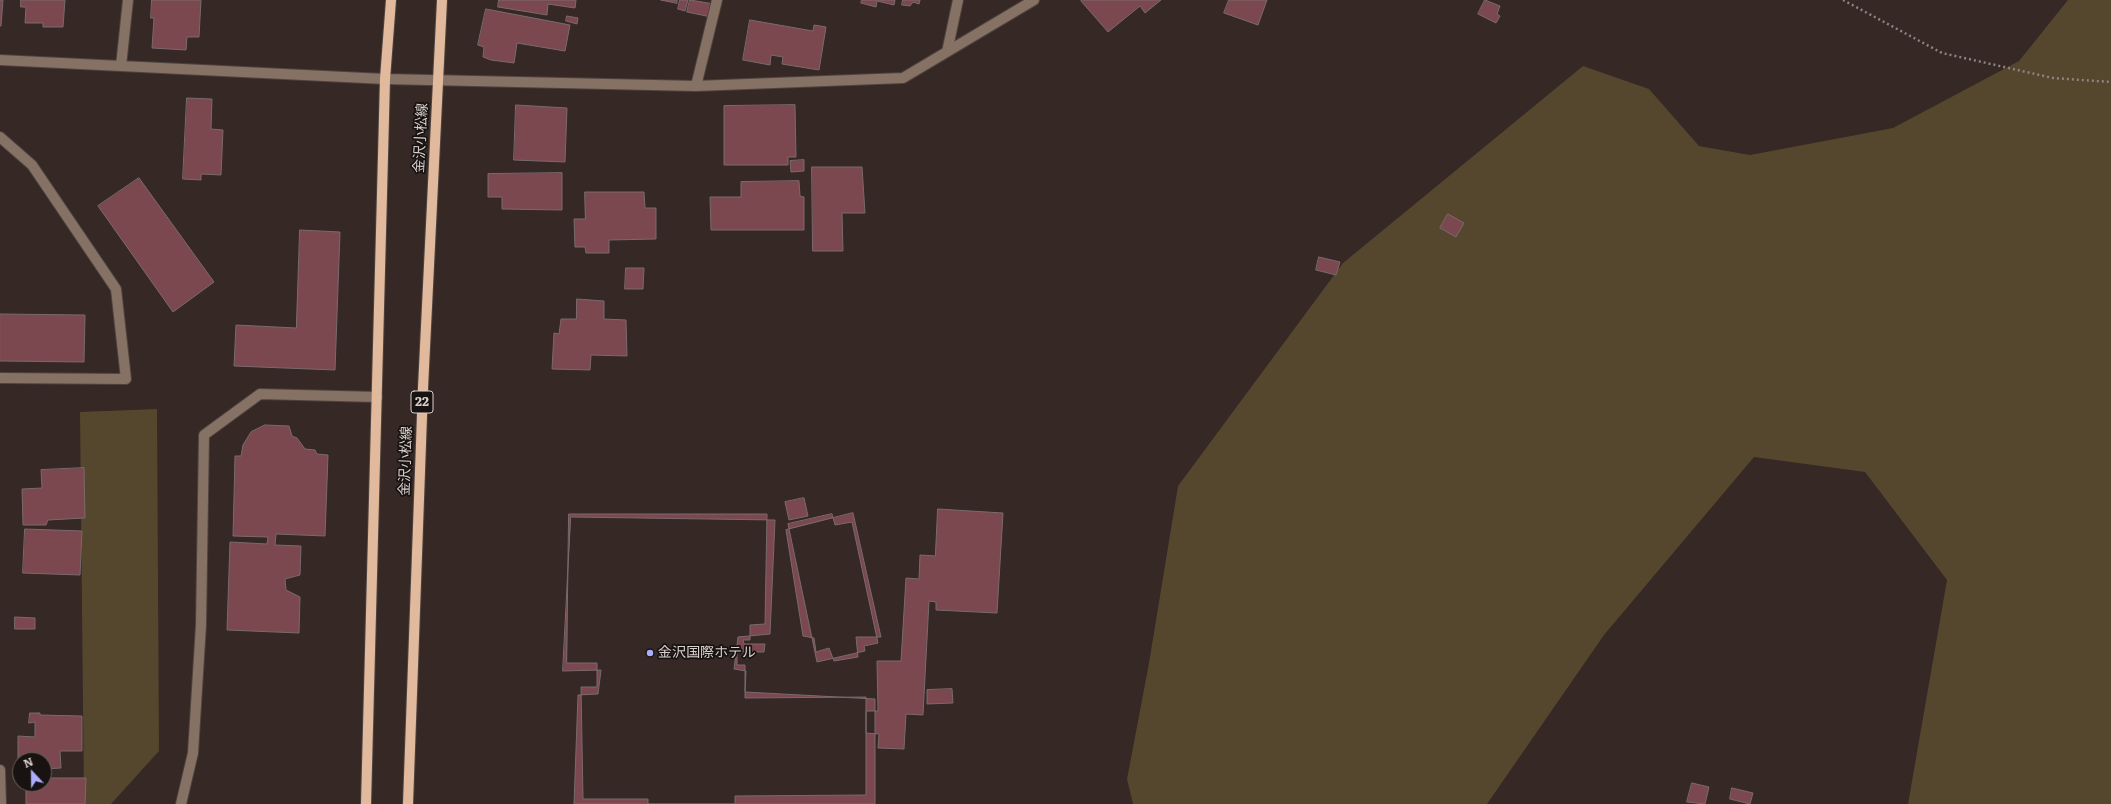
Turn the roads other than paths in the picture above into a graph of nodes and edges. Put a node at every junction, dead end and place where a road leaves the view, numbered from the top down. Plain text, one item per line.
1 (128, 0) edge
2 (391, 0) edge
3 (442, 0) edge
4 (717, 0) edge
5 (958, 0) edge
6 (1034, 0) edge
7 (947, 52) junction
8 (0, 60) edge
9 (121, 66) junction
10 (385, 79) junction
11 (438, 81) junction
12 (696, 86) junction
13 (0, 137) edge
14 (0, 378) edge
15 (377, 397) junction
16 (0, 770) edge
17 (1, 804) edge
18 (181, 804) edge
19 (366, 804) edge
20 (408, 804) edge

1 - 9 street
2 - 10 main road
3 - 11 main road, 金沢小松線 / 22
4 - 12 street
5 - 7 street
6 - 7 street
7 - 12 street
8 - 9 street
9 - 10 street
10 - 11 street
10 - 15 main road
11 - 12 street
11 - 20 main road, 金沢小松線 / 22
13 - 14 street
15 - 18 street
15 - 19 main road
16 - 17 street

